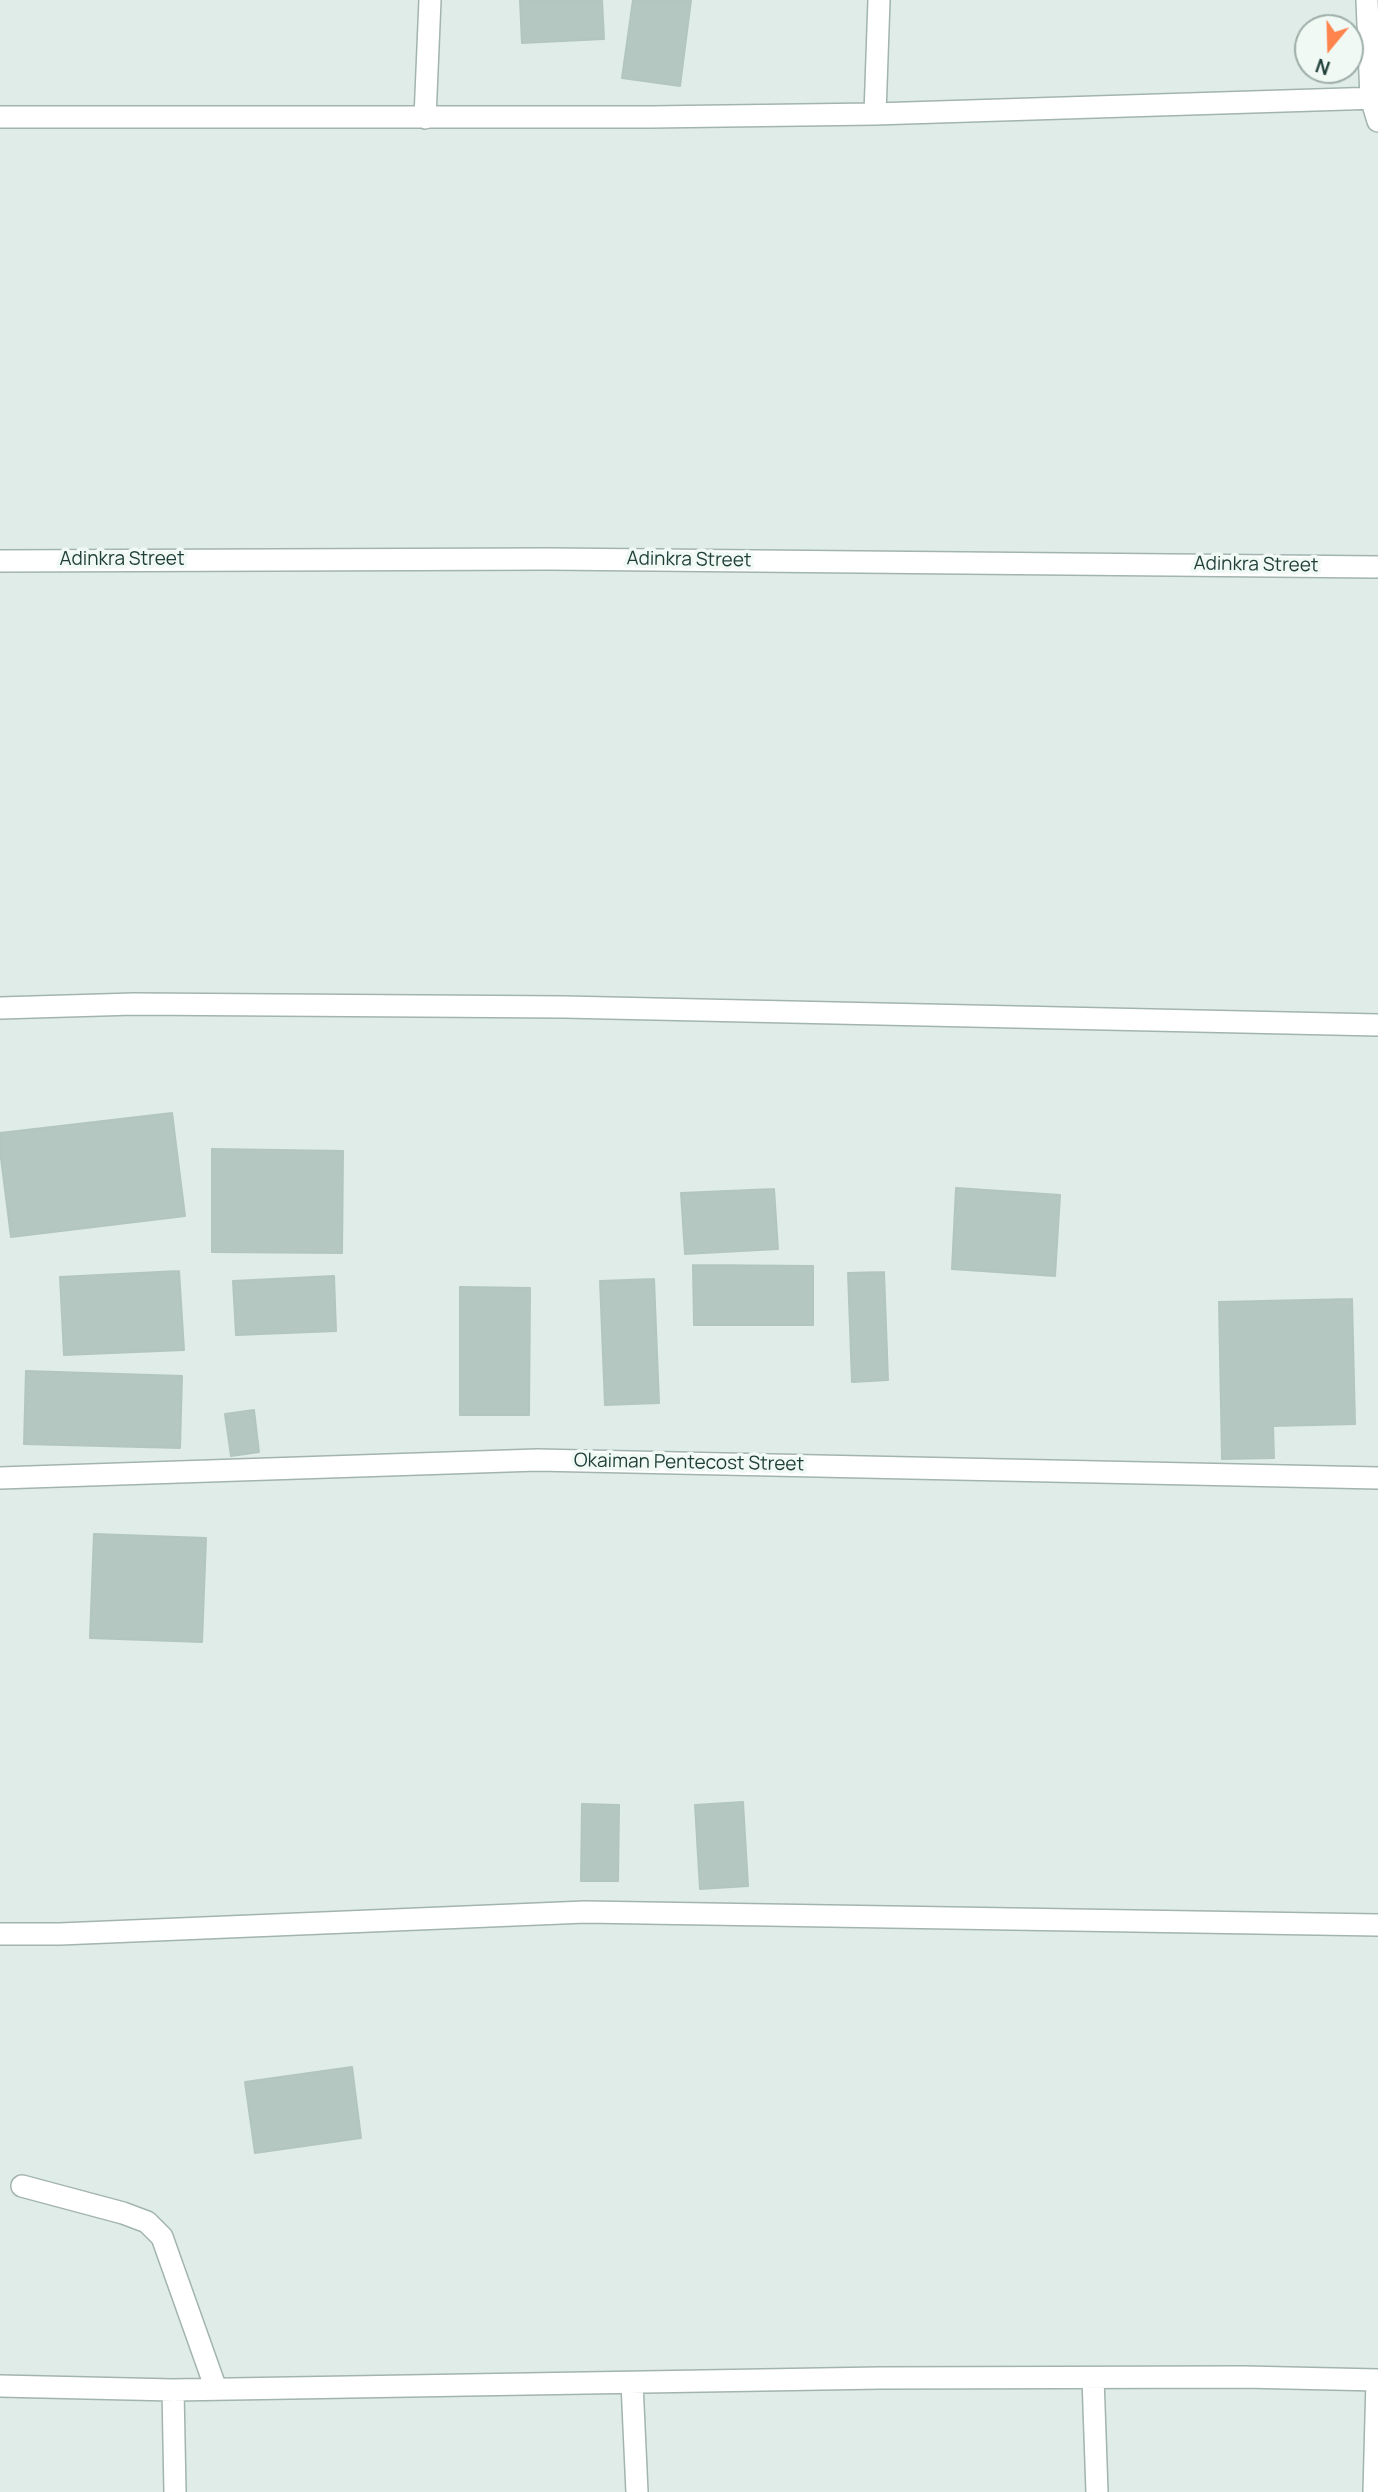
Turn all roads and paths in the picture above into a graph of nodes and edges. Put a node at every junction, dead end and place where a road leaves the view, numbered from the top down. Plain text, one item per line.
1 (430, 0) edge
2 (878, 0) edge
3 (1367, 0) edge
4 (1374, 98) edge
5 (875, 114) junction
6 (0, 117) edge
7 (425, 118) junction
8 (1378, 121) edge
9 (0, 561) edge
10 (1378, 566) edge
11 (0, 1008) edge
12 (1378, 1025) edge
13 (0, 1478) edge
14 (1378, 1478) edge
15 (1378, 1925) edge
16 (0, 1934) edge
17 (22, 2186) dead end
18 (1093, 2378) junction
19 (1378, 2380) edge
20 (632, 2383) junction
21 (0, 2386) edge
22 (216, 2389) junction
23 (173, 2390) junction
24 (175, 2492) edge
25 (637, 2492) edge
26 (1097, 2492) edge
27 (1374, 2492) edge

1 - 7 street
2 - 5 street
3 - 4 street
4 - 5 street
4 - 8 street
5 - 7 street
6 - 7 street
9 - 10 street, Adinkra Street
11 - 12 street
13 - 14 street, Okaiman Pentecost Street
15 - 16 street
17 - 22 street
18 - 19 street
18 - 20 street
18 - 26 street
19 - 27 street
20 - 22 street
20 - 25 street
21 - 23 street
22 - 23 street
23 - 24 street

